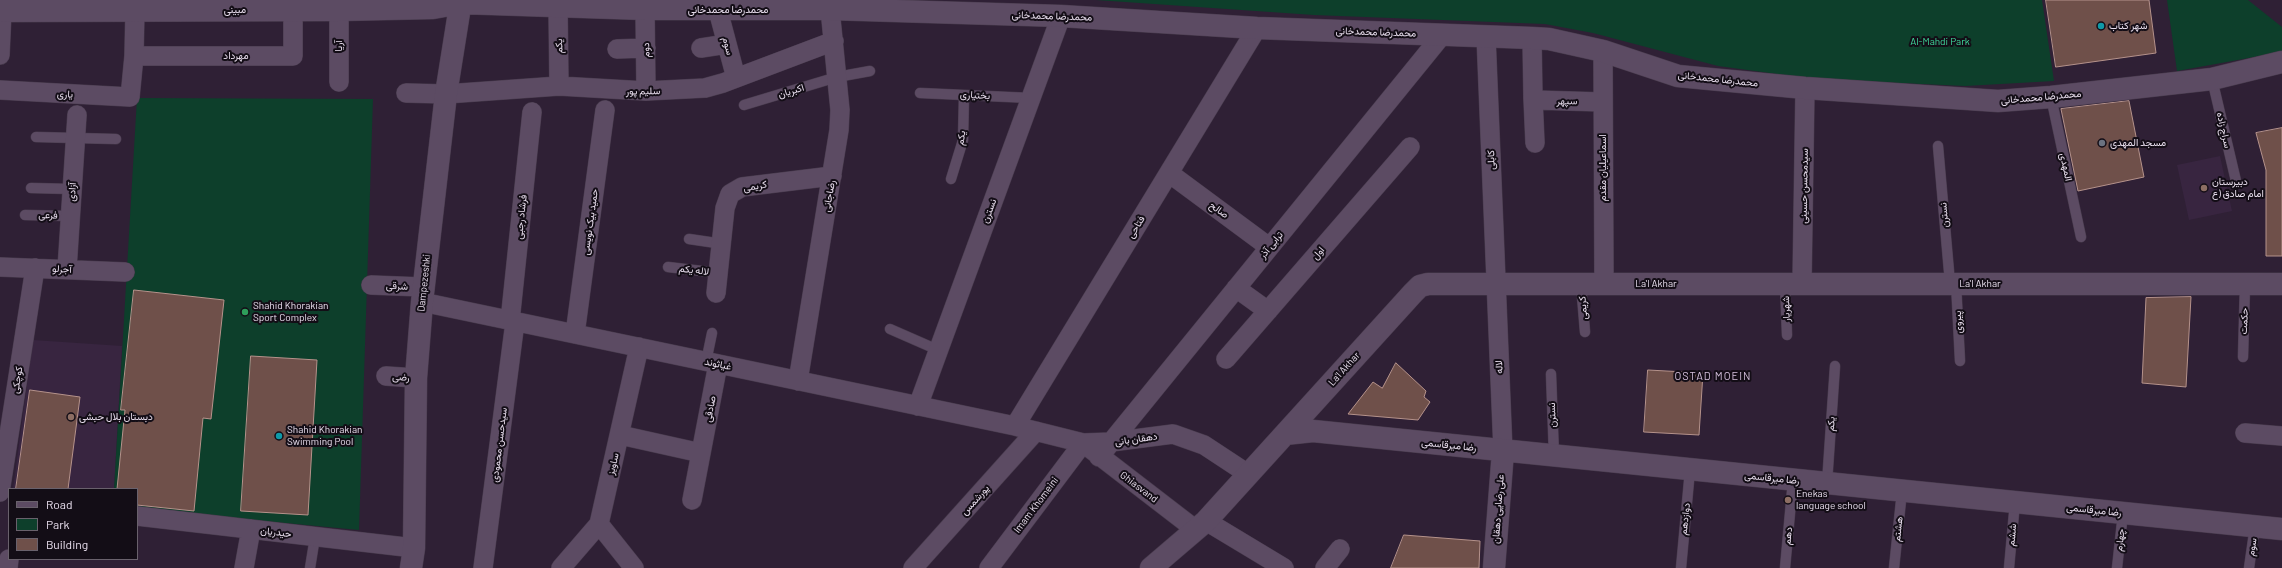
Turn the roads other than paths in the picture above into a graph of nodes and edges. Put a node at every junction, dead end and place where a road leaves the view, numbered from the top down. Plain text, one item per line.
1 (458, 1) edge
2 (339, 5) edge
3 (558, 6) junction
4 (135, 9) junction
5 (645, 9) junction
6 (830, 9) junction
7 (293, 10) junction
8 (1, 11) edge
9 (719, 14) dead end
10 (1061, 16) junction
11 (1257, 28) junction
12 (1443, 34) junction
13 (1486, 36) junction
14 (1532, 38) junction
15 (834, 41) junction
16 (727, 44) junction
17 (646, 48) junction
18 (701, 48) dead end
19 (617, 49) dead end
20 (1603, 51) junction
21 (0, 55) edge
22 (134, 56) junction
23 (2282, 62) edge
24 (870, 71) dead end
25 (837, 76) junction
26 (736, 78) junction
27 (2212, 78) junction
28 (339, 82) dead end
29 (559, 86) junction
30 (1805, 88) junction
31 (0, 90) edge
32 (646, 92) junction
33 (406, 93) dead end
34 (920, 93) dead end
35 (446, 94) junction
36 (964, 95) junction
37 (1030, 98) junction
38 (1533, 98) junction
39 (2051, 98) junction
40 (1602, 102) junction
41 (744, 105) dead end
42 (605, 110) dead end
43 (532, 112) dead end
44 (77, 115) dead end
45 (36, 137) dead end
46 (75, 137) junction
47 (116, 139) dead end
48 (1535, 143) dead end
49 (1938, 146) dead end
50 (1410, 147) dead end
51 (1169, 173) junction
52 (832, 176) junction
53 (951, 180) dead end
54 (2236, 181) dead end
55 (31, 188) dead end
56 (72, 189) junction
57 (25, 214) dead end
58 (70, 216) junction
59 (2081, 237) dead end
60 (689, 239) dead end
61 (723, 244) junction
62 (1269, 247) junction
63 (0, 267) edge
64 (668, 267) dead end
65 (35, 268) junction
66 (67, 269) junction
67 (125, 272) dead end
68 (719, 273) junction
69 (1953, 283) junction
70 (1496, 284) junction
71 (1581, 284) junction
72 (1604, 284) junction
73 (1794, 284) junction
74 (2282, 284) edge
75 (371, 285) dead end
76 (2245, 285) junction
77 (1236, 288) junction
78 (716, 292) dead end
79 (422, 295) junction
80 (1268, 311) junction
81 (512, 321) junction
82 (890, 329) dead end
83 (712, 332) dead end
84 (1585, 332) dead end
85 (576, 334) junction
86 (1787, 335) dead end
87 (639, 348) junction
88 (938, 350) junction
89 (2243, 358) dead end
90 (1226, 359) dead end
91 (1960, 362) dead end
92 (712, 363) junction
93 (1835, 366) dead end
94 (1551, 374) dead end
95 (386, 376) dead end
96 (416, 378) junction
97 (798, 381) junction
98 (918, 406) junction
99 (1015, 426) junction
100 (1036, 431) junction
101 (2245, 433) dead end
102 (1286, 434) junction
103 (620, 435) junction
104 (2282, 436) edge
105 (1111, 442) junction
106 (1083, 443) junction
107 (1503, 451) junction
108 (701, 453) junction
109 (1554, 456) junction
110 (1099, 457) junction
111 (1690, 470) junction
112 (1248, 474) junction
113 (1793, 480) junction
114 (1827, 483) junction
115 (1902, 491) junction
116 (0, 492) edge
117 (692, 500) dead end
118 (2015, 502) junction
119 (2123, 513) junction
120 (138, 516) edge
121 (599, 524) junction
122 (1201, 525) junction
123 (2255, 526) junction
124 (251, 529) junction
125 (2282, 529) edge
126 (314, 537) junction
127 (1340, 549) dead end
128 (413, 558) edge
129 (1160, 566) edge
130 (244, 568) edge
131 (310, 568) edge
132 (483, 568) edge
133 (561, 568) edge
134 (634, 568) edge
135 (913, 568) edge
136 (989, 568) edge
137 (1284, 568) edge
138 (1325, 568) edge
139 (1494, 568) edge
140 (1680, 568) edge
141 (1785, 568) edge
142 (1894, 568) edge
143 (2009, 568) edge
144 (2117, 568) edge
145 (2249, 568) edge

1 - 2 street, مبینی
1 - 3 street, محمدرضا محمدخانی
1 - 35 street, Dampezeshki
2 - 7 street, مبینی
2 - 28 street, آریا
3 - 5 street, محمدرضا محمدخانی
3 - 29 street, یکم
4 - 7 street, مبینی
4 - 8 street, مبینی
4 - 22 street
5 - 6 street, محمدرضا محمدخانی
5 - 17 street, دوم
6 - 10 street, محمدرضا محمدخانی
6 - 15 street, رضاجانی
7 - 22 street, مهرداد
8 - 21 street
9 - 16 street, سوم
10 - 11 street, محمدرضا محمدخانی
10 - 37 street, نسترن
11 - 12 street, محمدرضا محمدخانی
11 - 51 street, فتاحی
12 - 13 street, محمدرضا محمدخانی
12 - 62 street, ترابی آذر
13 - 14 street, محمدرضا محمدخانی
13 - 70 street, کابلی
14 - 20 street, محمدرضا محمدخانی
14 - 38 street
15 - 25 street, رضاجانی
15 - 26 street, سلیم پور
16 - 18 street
16 - 26 street, سوم
17 - 19 street
17 - 32 street, دوم
20 - 30 street, محمدرضا محمدخانی
20 - 40 street, اسماعیلیان مقدم
22 - 31 street, یاری
23 - 27 street, محمدرضا محمدخانی
24 - 25 lane, اکبریان
25 - 41 lane, اکبریان
25 - 52 street, رضاجانی
26 - 32 street, سلیم پور
27 - 39 street, محمدرضا محمدخانی
27 - 54 lane, سراج زاده
29 - 32 street, سلیم پور
29 - 35 street, سلیم پور
30 - 39 street, محمدرضا محمدخانی
30 - 73 street, سیدمحسن حسینی
33 - 35 street, سلیم پور
34 - 36 lane, بختیاری
35 - 79 street, Dampezeshki
36 - 37 lane, بختیاری
36 - 53 lane, یکم
37 - 88 street, نسترن
38 - 40 street, سپهر
38 - 48 street
39 - 59 lane, المهدی
40 - 72 street, اسماعیلیان مقدم
42 - 85 street, حمید بیک نویسی
43 - 81 street, فرشاد رجبی
44 - 46 street, آزادی
45 - 46 lane
46 - 47 lane
46 - 56 street, آزادی
49 - 69 lane, نسترن
50 - 80 street, اول
51 - 62 street, صالح
51 - 99 street, فتاحی
52 - 61 street, کریمی
52 - 97 street, رضاجانی
55 - 56 lane
56 - 58 street, آزادی
57 - 58 lane, فرعی
58 - 66 street, آزادی
60 - 61 lane
61 - 68 street, کریمی
62 - 77 street, ترابی آذر
63 - 65 street, آجرلو
64 - 68 lane, لاله یکم
65 - 66 street, آجرلو
65 - 116 street, کوچکی
66 - 67 street, آجرلو
68 - 78 street, کریمی
69 - 73 street, La'l Akhar
69 - 76 street, La'l Akhar
69 - 91 lane, پیروی
70 - 71 street, La'l Akhar
70 - 102 street, La'l Akhar
70 - 107 street, لاله
71 - 72 street, La'l Akhar
71 - 84 lane, کریمی
72 - 73 street, La'l Akhar
73 - 86 lane, شهریار
74 - 76 street, La'l Akhar
75 - 79 street, شرقی
76 - 89 lane, حکمت
77 - 80 street
77 - 105 street, ترابی آذر
79 - 81 street, غیاثوند
79 - 96 street, Dampezeshki
80 - 90 street, اول
81 - 85 street, غیاثوند
81 - 132 street, سیدحسن محمودی
82 - 88 lane
83 - 92 lane
85 - 87 street, غیاثوند
87 - 92 street, غیاثوند
87 - 103 street, ساویز
88 - 98 street, نسترن
92 - 97 street, غیاثوند
92 - 108 street, صادقی
93 - 114 lane, یکم
94 - 109 lane, نسترن
95 - 96 street, رضی
96 - 128 street, Dampezeshki
97 - 98 street, غیاثوند
98 - 99 street, غیاثوند
99 - 100 street, دهقان بانی
100 - 106 street, دهقان بانی
100 - 135 street, پورشمس
101 - 104 street
102 - 107 street, رضا میرقاسمی
102 - 112 street, La'l Akhar
103 - 108 street
103 - 121 street, ساویز
105 - 106 street, دهقان بانی
105 - 110 street, ترابی آذر
105 - 112 street, دهقان بانی
106 - 110 street, Ghiasvand
106 - 136 street, Imam Khomeini
107 - 109 street, رضا میرقاسمی
107 - 139 street, علی رضایی دهقان
108 - 117 street, صادقی
109 - 111 street, رضا میرقاسمی
110 - 122 street, Ghiasvand
111 - 113 street, رضا میرقاسمی
111 - 140 lane, دوازدهم
112 - 122 street, La'l Akhar
113 - 114 street, رضا میرقاسمی
113 - 141 lane, دهم
114 - 115 street, رضا میرقاسمی
115 - 118 street, رضا میرقاسمی
115 - 142 lane, هشتم
118 - 119 street, رضا میرقاسمی
118 - 143 lane, ششم
119 - 123 street, رضا میرقاسمی
119 - 144 lane, چهارم
120 - 124 street, حیدریان
121 - 133 street, ساویز
121 - 134 street
122 - 129 street, La'l Akhar
122 - 137 street, Ghiasvand
123 - 125 street, رضا میرقاسمی
123 - 145 lane, سوم
124 - 126 street, حیدریان
124 - 130 street
126 - 128 street, حیدریان
126 - 131 lane
127 - 138 street

